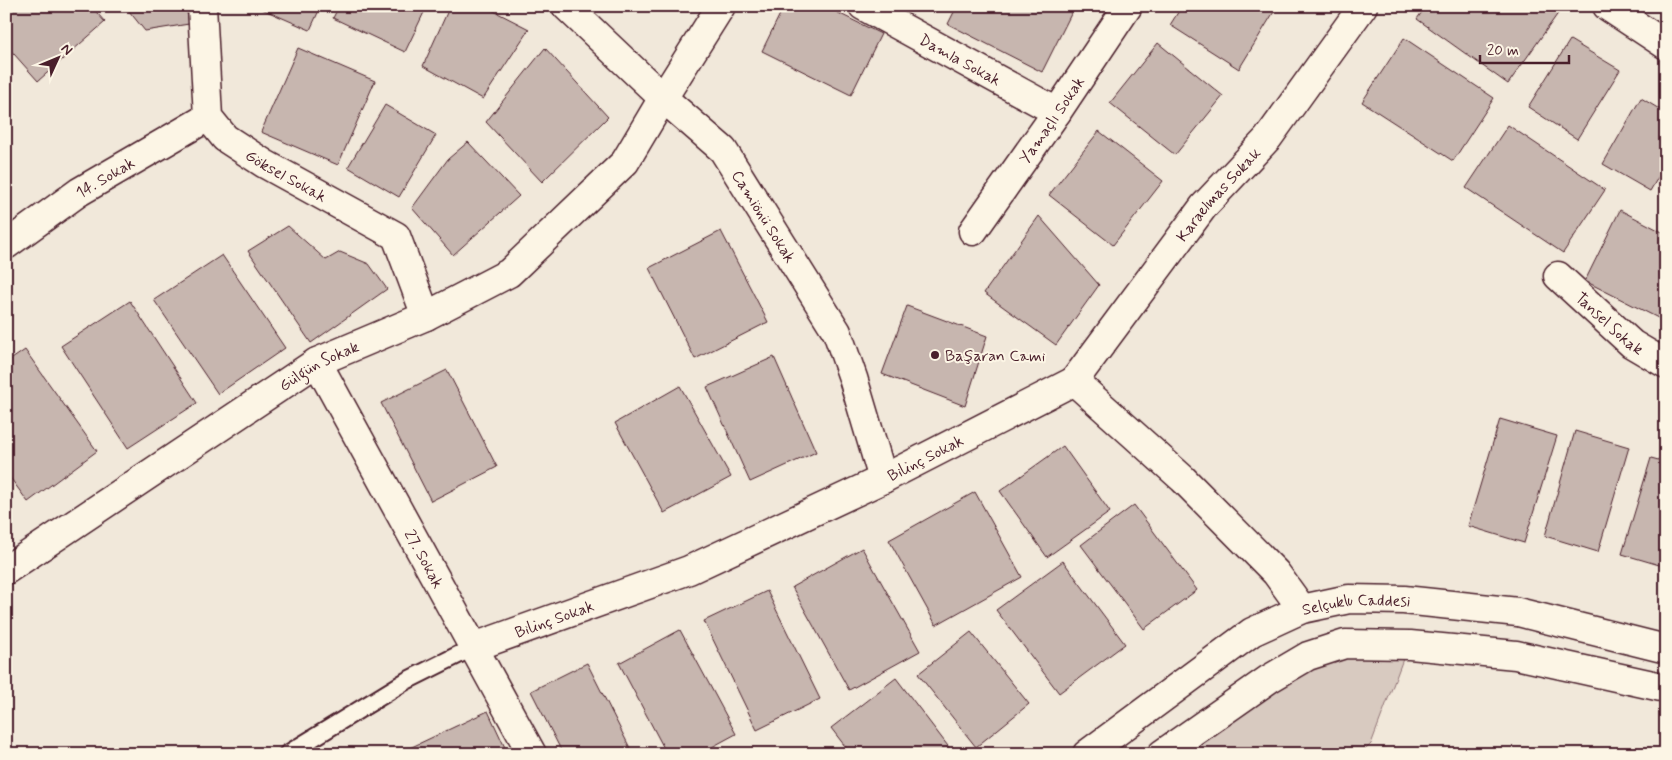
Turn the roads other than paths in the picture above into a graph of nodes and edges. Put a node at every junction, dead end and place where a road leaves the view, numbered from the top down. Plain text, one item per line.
1 (202, 6) edge
2 (566, 6) edge
3 (721, 6) edge
4 (863, 6) edge
5 (1128, 6) edge
6 (1363, 6) edge
7 (1607, 6) edge
8 (1666, 45) edge
9 (663, 98) junction
10 (1057, 112) junction
11 (208, 117) junction
12 (973, 231) dead end
13 (6, 245) edge
14 (1558, 276) dead end
15 (426, 316) junction
16 (317, 362) junction
17 (1666, 364) edge
18 (1074, 381) junction
19 (883, 479) junction
20 (6, 570) edge
21 (1302, 609) junction
22 (474, 647) junction
23 (1666, 648) edge
24 (1666, 688) edge
25 (287, 754) edge
26 (532, 754) edge
27 (1087, 754) edge
28 (1162, 754) edge

1 - 11 street
2 - 9 street, Camiönü Sokak
3 - 9 street, Gülgün Sokak
4 - 10 street, Damla Sokak
5 - 10 street, Yamaçlı Sokak
6 - 18 street, Karaelmas Sokak
7 - 8 street
9 - 15 street, Gülgün Sokak
9 - 19 street, Camiönü Sokak
10 - 12 street, Yamaçlı Sokak
11 - 13 street, 14. Sokak
11 - 15 street, Göksel Sokak
14 - 17 street, Tansel Sokak
15 - 16 street, Gülgün Sokak
16 - 20 street, Gülgün Sokak
16 - 22 street, 27. Sokak
18 - 19 street, Bilinç Sokak
18 - 21 street
19 - 22 street, Bilinç Sokak
21 - 23 street, Selçuklu Caddesi
21 - 27 street, Selçuklu Caddesi
22 - 25 lane
22 - 26 street, 27. Sokak
24 - 28 street

